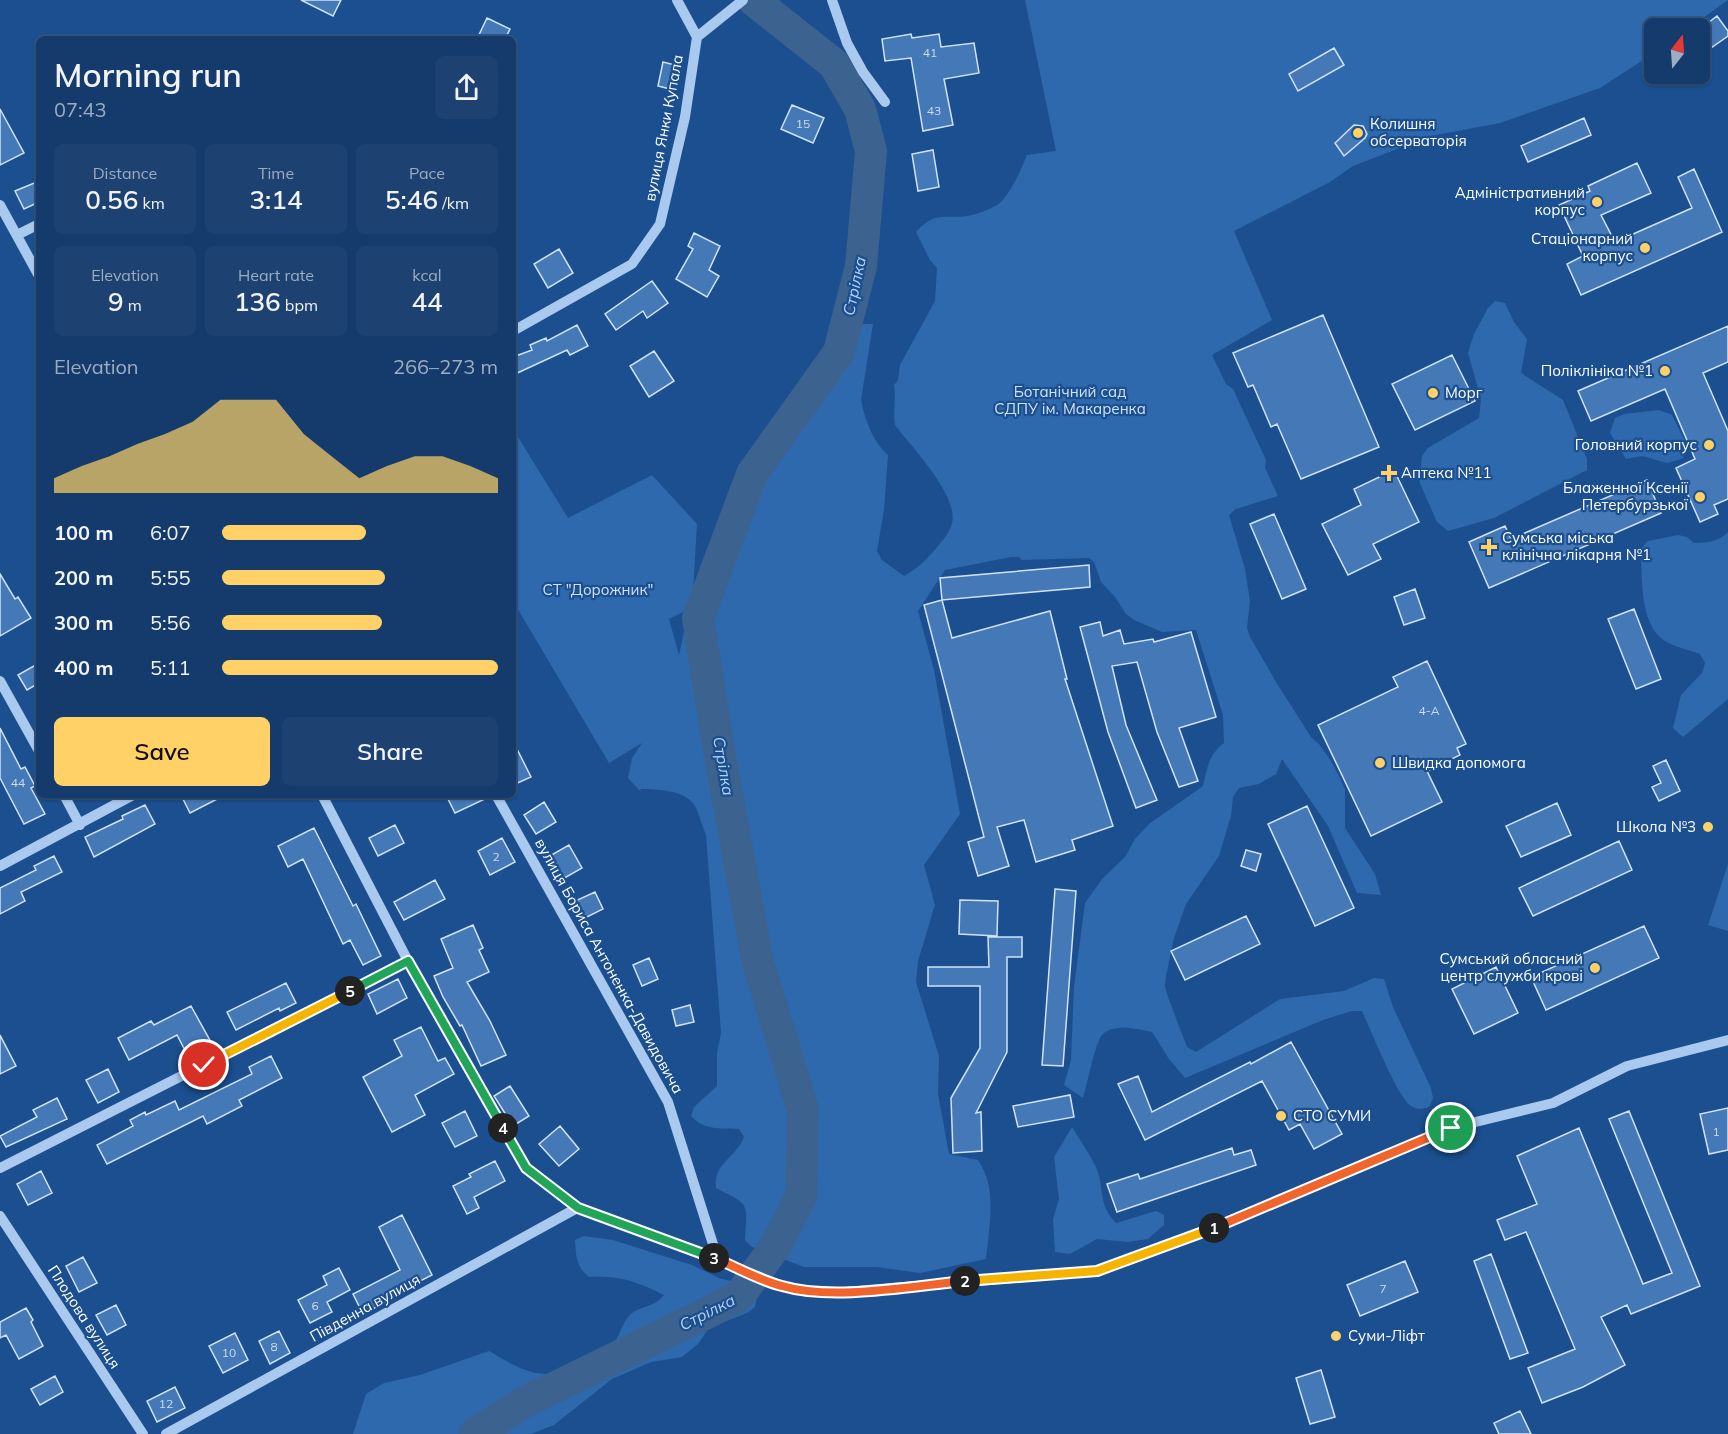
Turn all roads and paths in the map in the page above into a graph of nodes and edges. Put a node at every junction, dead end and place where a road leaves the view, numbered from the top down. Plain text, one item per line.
1 (677, 0) edge
2 (832, 0) edge
3 (742, 1) edge
4 (697, 37) junction
5 (885, 102) dead end
6 (0, 205) edge
7 (36, 226) edge
8 (17, 235) junction
9 (36, 270) edge
10 (516, 329) edge
11 (0, 681) edge
12 (36, 746) edge
13 (65, 798) edge
14 (128, 798) edge
15 (324, 798) edge
16 (498, 798) edge
17 (80, 825) junction
18 (0, 866) edge
19 (408, 961) junction
20 (1728, 1040) edge
21 (0, 1168) edge
22 (578, 1208) junction
23 (0, 1216) edge
24 (718, 1260) junction
25 (143, 1434) edge
26 (166, 1434) edge

1 - 4 street, вулиця Янки Купала
2 - 5 street
3 - 4 street
4 - 10 street, вулиця Янки Купала
6 - 8 street
7 - 8 street
8 - 9 street
11 - 12 street
13 - 17 street
14 - 17 street
15 - 19 street
16 - 24 street, вулиця Бориса Антоненка-Давидовича
17 - 18 street
19 - 21 street
19 - 22 street
20 - 24 street
22 - 24 street
22 - 26 street, Південна вулиця
23 - 25 street, Плодова вулиця

